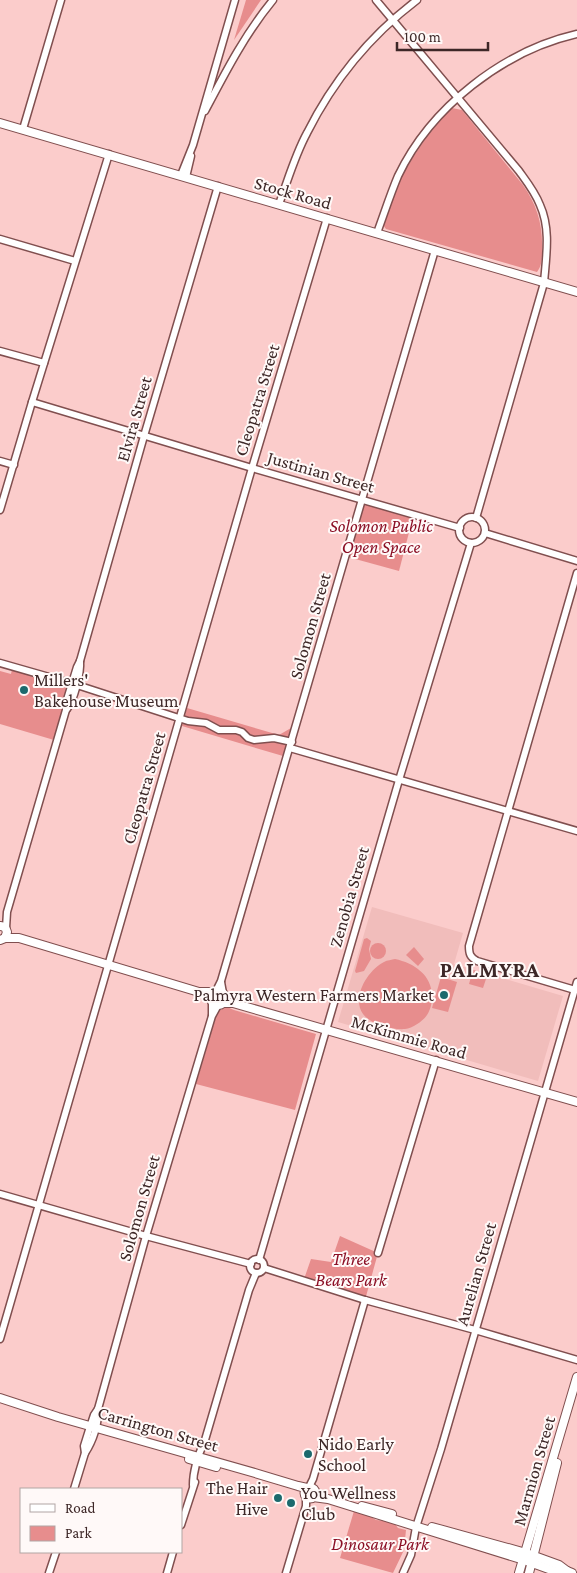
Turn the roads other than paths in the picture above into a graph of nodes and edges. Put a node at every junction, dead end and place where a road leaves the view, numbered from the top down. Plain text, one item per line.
1 (61, 0) edge
2 (235, 0) edge
3 (274, 0) edge
4 (376, 0) edge
5 (417, 0) edge
6 (392, 20) junction
7 (577, 34) edge
8 (458, 98) junction
9 (200, 120) junction
10 (0, 123) edge
11 (23, 130) junction
12 (108, 154) junction
13 (184, 176) junction
14 (218, 186) junction
15 (279, 204) junction
16 (326, 218) junction
17 (377, 233) junction
18 (0, 239) edge
19 (435, 250) junction
20 (74, 262) junction
21 (544, 283) junction
22 (577, 292) edge
23 (0, 350) edge
24 (44, 363) junction
25 (32, 402) junction
26 (144, 436) junction
27 (0, 461) edge
28 (14, 465) junction
29 (252, 468) junction
30 (362, 499) junction
31 (0, 510) edge
32 (476, 518) junction
33 (460, 528) junction
34 (485, 533) junction
35 (471, 543) junction
36 (577, 561) edge
37 (577, 573) edge
38 (0, 662) edge
39 (74, 684) junction
40 (180, 719) junction
41 (291, 745) junction
42 (399, 780) junction
43 (508, 811) junction
44 (577, 831) edge
45 (3, 927) edge
46 (19, 938) junction
47 (2, 940) edge
48 (108, 965) junction
49 (577, 982) edge
50 (575, 990) junction
51 (218, 998) junction
52 (326, 1029) junction
53 (436, 1060) junction
54 (545, 1092) junction
55 (577, 1102) edge
56 (0, 1194) edge
57 (39, 1205) junction
58 (146, 1236) junction
59 (378, 1253) dead end
60 (260, 1260) junction
61 (251, 1264) junction
62 (264, 1268) junction
63 (256, 1272) junction
64 (365, 1300) junction
65 (475, 1330) junction
66 (0, 1339) edge
67 (577, 1360) edge
68 (577, 1376) edge
69 (577, 1395) edge
70 (0, 1398) edge
71 (0, 1404) edge
72 (92, 1429) junction
73 (200, 1460) junction
74 (74, 1488) edge
75 (310, 1493) junction
76 (182, 1522) edge
77 (418, 1525) junction
78 (56, 1553) edge
79 (173, 1553) edge
80 (525, 1556) junction
81 (533, 1559) junction
82 (554, 1572) edge
83 (569, 1572) edge
84 (49, 1573) edge
85 (167, 1573) edge
86 (286, 1573) edge
87 (403, 1573) edge
88 (520, 1573) edge
89 (530, 1573) edge

1 - 11 street
2 - 9 street
3 - 9 street
4 - 6 street
5 - 6 street
6 - 8 street
6 - 15 street
7 - 8 street
8 - 17 street
8 - 21 street
9 - 13 street
10 - 11 main road, Stock Road
11 - 12 main road, Stock Road
12 - 13 main road, Stock Road
12 - 20 street
13 - 14 main road, Stock Road
14 - 15 main road, Stock Road
14 - 26 street, Elvira Street
15 - 16 main road, Stock Road
16 - 17 main road, Stock Road
16 - 29 street, Cleopatra Street
17 - 19 main road, Stock Road
18 - 20 street
19 - 21 main road, Stock Road
19 - 30 street, Solomon Street
20 - 24 street
21 - 22 main road, Stock Road
21 - 32 street
23 - 24 street
24 - 25 street
25 - 26 street, Justinian Street
25 - 28 street
26 - 29 street, Justinian Street
26 - 39 street, Elvira Street
27 - 28 street
28 - 31 street
29 - 30 street, Justinian Street
29 - 40 street, Cleopatra Street
30 - 33 street, Justinian Street
30 - 41 street, Solomon Street
32 - 33 street
32 - 34 street
33 - 35 street
34 - 35 street
34 - 36 street
35 - 42 street, Zenobia Street
37 - 43 street
38 - 39 street
39 - 40 street
39 - 45 street, Elvira Street
40 - 41 street
40 - 48 street, Cleopatra Street
41 - 42 street
41 - 51 street, Solomon Street
42 - 43 street
42 - 52 street, Zenobia Street
43 - 44 street
43 - 50 street
45 - 46 main road
45 - 47 main road
46 - 47 main road
46 - 48 main road
48 - 51 main road
48 - 57 street, Cleopatra Street
49 - 50 street, Aurelian Street
50 - 54 street, Aurelian Street
51 - 52 main road, McKimmie Road
51 - 58 street, Solomon Street
52 - 53 main road, McKimmie Road
52 - 60 street, Zenobia Street
53 - 54 main road, McKimmie Road
53 - 59 street
54 - 55 main road, McKimmie Road
54 - 65 street, Aurelian Street
56 - 57 street
57 - 58 street
57 - 66 street, Cleopatra Street
58 - 61 street
58 - 72 street, Solomon Street
60 - 61 street
60 - 62 street
61 - 63 street
62 - 63 street
62 - 64 street
63 - 73 street
64 - 65 street
64 - 75 street
65 - 67 street
65 - 77 street, Aurelian Street
68 - 80 main road, Marmion Street
69 - 81 main road, Marmion Street
70 - 72 main road, Carrington Street
71 - 72 main road, Carrington Street
72 - 73 main road, Carrington Street
72 - 74 street, Solomon Street
73 - 75 main road, Carrington Street
73 - 76 street
75 - 77 main road, Carrington Street
75 - 86 street
77 - 80 main road, Carrington Street
77 - 87 street, Aurelian Street
78 - 84 street
79 - 85 street
80 - 81 main road, Carrington Street
80 - 88 main road, Marmion Street
81 - 82 main road, Carrington Street
81 - 83 main road, Carrington Street
81 - 89 main road, Marmion Street
82 - 83 main road, Carrington Street

